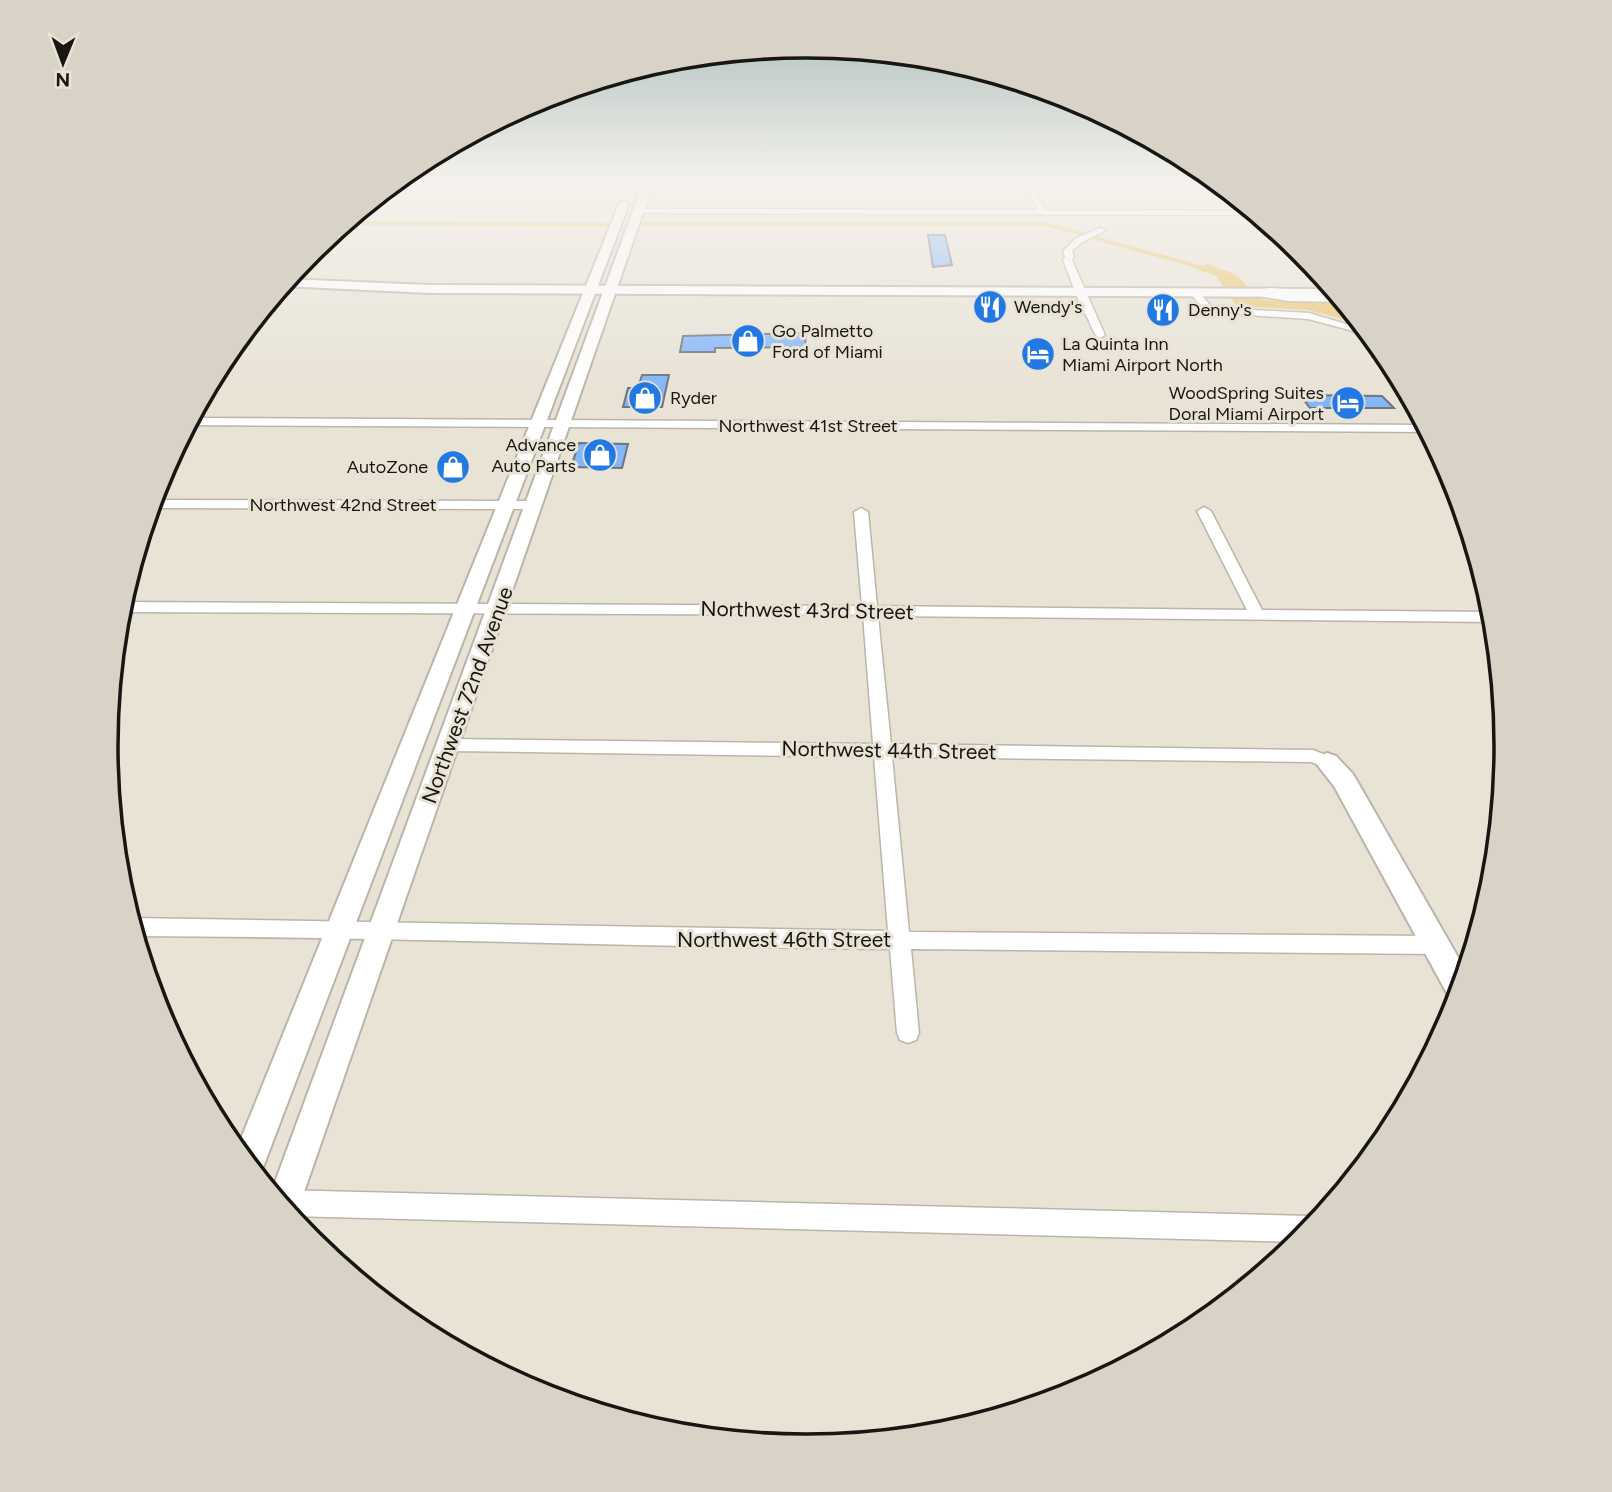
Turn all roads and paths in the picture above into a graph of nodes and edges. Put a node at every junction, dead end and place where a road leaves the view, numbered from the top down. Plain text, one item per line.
1 (606, 251) edge
2 (624, 251) edge
3 (1067, 251) edge
4 (303, 277) edge
5 (1314, 282) edge
6 (297, 284) edge
7 (592, 285) junction
8 (612, 285) junction
9 (1290, 285) junction
10 (1317, 285) edge
11 (1082, 288) junction
12 (1221, 289) junction
13 (1194, 292) junction
14 (1269, 293) junction
15 (1324, 293) edge
16 (1328, 298) edge
17 (1354, 329) edge
18 (1100, 335) dead end
19 (199, 422) edge
20 (537, 424) junction
21 (562, 424) junction
22 (1416, 429) edge
23 (162, 504) edge
24 (506, 505) junction
25 (534, 505) junction
26 (1204, 511) dead end
27 (861, 512) dead end
28 (132, 607) edge
29 (467, 607) junction
30 (499, 607) junction
31 (868, 611) junction
32 (1257, 615) junction
33 (1482, 617) edge
34 (449, 745) junction
35 (883, 749) junction
36 (1327, 762) joint
37 (405, 765) junction
38 (142, 927) edge
39 (341, 929) junction
40 (383, 932) junction
41 (898, 939) junction
42 (1436, 945) junction
43 (1454, 977) edge
44 (908, 1033) dead end
45 (252, 1154) edge
46 (286, 1197) edge
47 (294, 1205) edge
48 (1297, 1229) edge

1 - 7 main road, Northwest 72nd Avenue
2 - 8 main road, Northwest 72nd Avenue
3 - 11 street
4 - 7 main road
5 - 9 highway
6 - 7 main road
7 - 8 main road
7 - 20 main road, Northwest 72nd Avenue
8 - 11 main road
8 - 21 main road, Northwest 72nd Avenue
9 - 10 main road
9 - 12 main road
11 - 12 main road
11 - 13 main road
11 - 18 street
12 - 13 main road
12 - 14 main road
13 - 17 street
14 - 15 main road
14 - 16 highway
19 - 20 street, Northwest 41st Street
20 - 21 street, Northwest 41st Street
20 - 24 main road, Northwest 72nd Avenue
21 - 22 street, Northwest 41st Street
21 - 25 main road, Northwest 72nd Avenue
23 - 24 street, Northwest 42nd Street
24 - 25 street, Northwest 42nd Street
24 - 29 main road, Northwest 72nd Avenue
25 - 30 main road, Northwest 72nd Avenue
26 - 32 street
27 - 31 street
28 - 29 street, Northwest 43rd Street
29 - 30 street, Northwest 43rd Street
29 - 37 main road, Northwest 72nd Avenue
30 - 31 street, Northwest 43rd Street
30 - 34 main road, Northwest 72nd Avenue
31 - 32 street, Northwest 43rd Street
31 - 35 street
32 - 33 street, Northwest 43rd Street
34 - 35 street, Northwest 44th Street
34 - 37 main road
34 - 40 main road, Northwest 72nd Avenue
35 - 36 street, Northwest 44th Street
35 - 41 street
36 - 42 main road
37 - 39 main road, Northwest 72nd Avenue
38 - 39 street, Northwest 46th Street
39 - 40 street, Northwest 46th Street
39 - 45 main road, Northwest 72nd Avenue
40 - 41 street, Northwest 46th Street
40 - 46 main road, Northwest 72nd Avenue
41 - 42 street, Northwest 46th Street
41 - 44 street
42 - 43 main road
47 - 48 street

